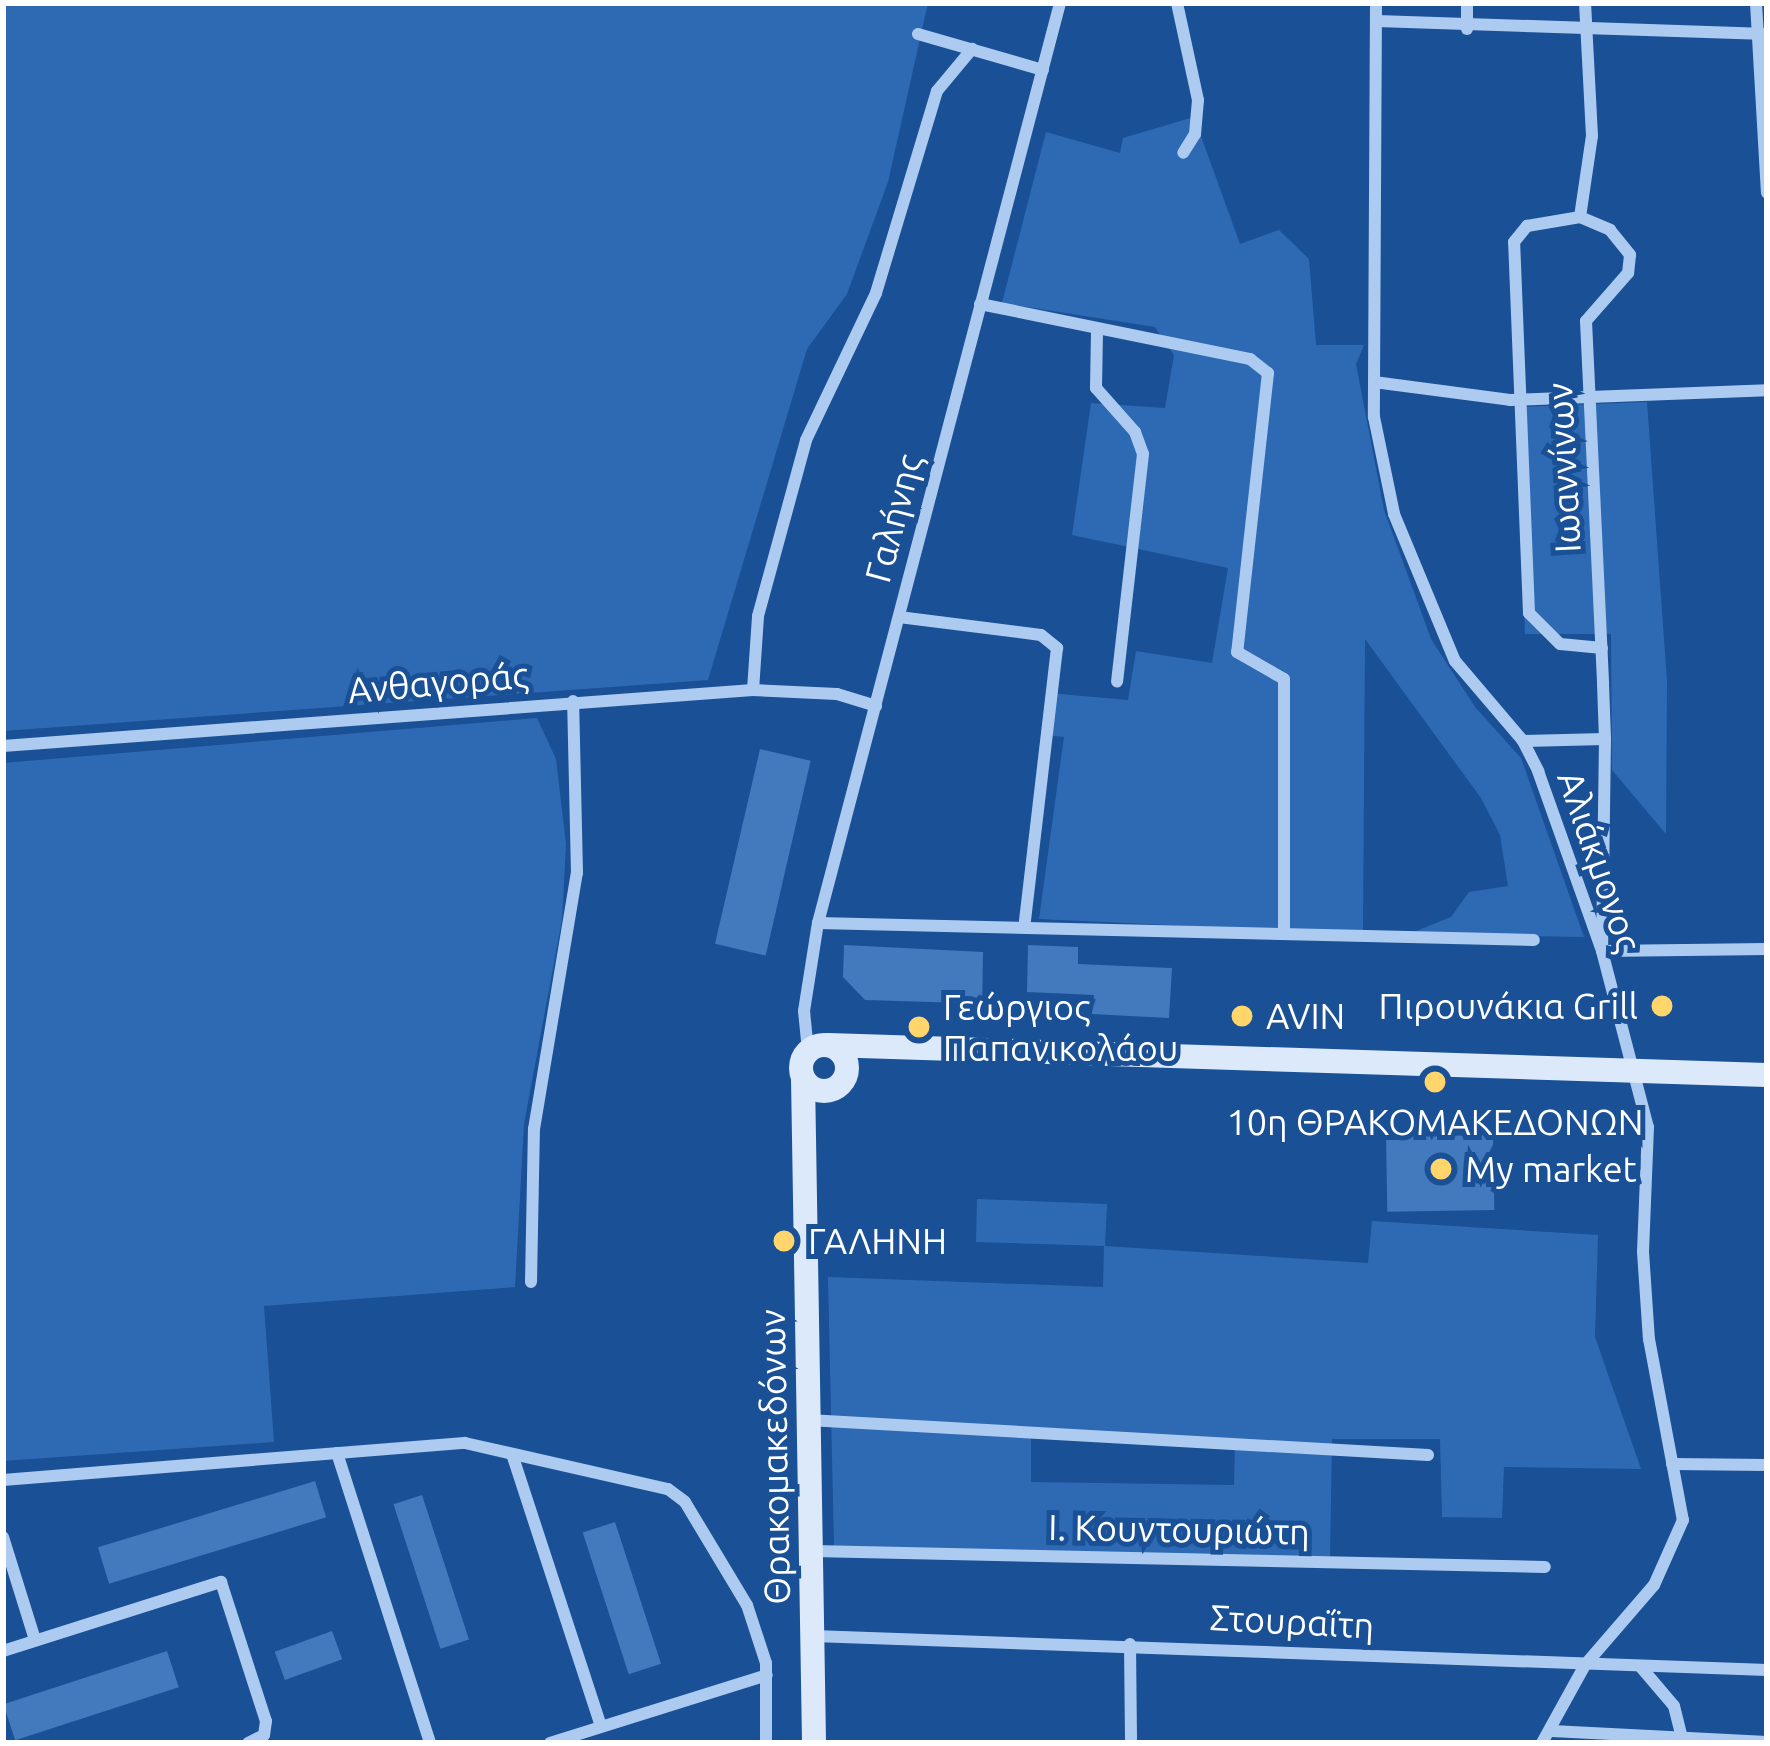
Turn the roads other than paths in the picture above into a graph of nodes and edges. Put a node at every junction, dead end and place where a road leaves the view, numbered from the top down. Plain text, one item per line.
1 (1060, 3) edge
2 (1177, 3) edge
3 (1376, 3) edge
4 (1467, 3) edge
5 (1585, 3) edge
6 (1756, 3) edge
7 (1377, 21) junction
8 (1467, 29) junction
9 (1589, 29) junction
10 (918, 34) dead end
11 (1762, 34) edge
12 (972, 50) junction
13 (1043, 70) junction
14 (1183, 152) dead end
15 (1767, 193) edge
16 (1580, 217) junction
17 (980, 304) junction
18 (1097, 331) junction
19 (1374, 382) junction
20 (1767, 390) edge
21 (1589, 398) junction
22 (1520, 400) junction
23 (898, 617) junction
24 (1602, 648) junction
25 (1117, 682) dead end
26 (753, 690) junction
27 (573, 701) junction
28 (876, 706) junction
29 (1605, 740) junction
30 (1523, 741) junction
31 (3, 746) edge
32 (818, 923) junction
33 (1024, 927) junction
34 (1284, 934) junction
35 (1534, 940) dead end
36 (1767, 949) edge
37 (1602, 951) junction
38 (818, 1048) junction
39 (900, 1048) junction
40 (1629, 1073) junction
41 (1767, 1075) edge
42 (803, 1078) junction
43 (840, 1082) junction
44 (806, 1168) junction
45 (531, 1282) dead end
46 (808, 1420) junction
47 (338, 1453) junction
48 (512, 1454) junction
49 (1428, 1455) dead end
50 (1672, 1464) junction
51 (1767, 1466) edge
52 (3, 1480) edge
53 (3, 1537) edge
54 (813, 1551) junction
55 (1545, 1567) dead end
56 (814, 1636) junction
57 (35, 1640) junction
58 (1130, 1644) junction
59 (3, 1651) edge
60 (1585, 1665) junction
61 (1640, 1666) junction
62 (1767, 1670) edge
63 (766, 1676) junction
64 (601, 1726) junction
65 (1552, 1730) junction
66 (1682, 1740) edge
67 (1767, 1742) edge
68 (248, 1743) edge
69 (430, 1743) edge
70 (550, 1743) edge
71 (766, 1743) edge
72 (814, 1743) edge
73 (1131, 1743) edge
74 (1542, 1743) edge

1 - 13 street, Γαλήνης
2 - 14 street
3 - 7 street, Αλιάκμονος
4 - 8 street
5 - 9 street
6 - 11 street
7 - 8 street
7 - 19 street, Αλιάκμονος
8 - 9 street
9 - 11 street
9 - 16 street
10 - 12 street
11 - 15 street
12 - 13 street
12 - 26 street
13 - 17 street, Γαλήνης
16 - 21 street, Ιωαννίνων
16 - 22 street
17 - 18 street
17 - 23 street, Γαλήνης
18 - 25 street
18 - 34 street
19 - 22 street
19 - 30 street, Αλιάκμονος
20 - 21 street
21 - 22 street
21 - 24 street, Ιωαννίνων
22 - 24 street
23 - 28 street, Γαλήνης
23 - 33 street
24 - 29 street, Ιωαννίνων
26 - 27 street, Ανθαγοράς
26 - 28 street, Ανθαγοράς
27 - 31 street, Ανθαγοράς
27 - 45 street
28 - 32 street, Γαλήνης
29 - 30 street
29 - 37 street, Ιωαννίνων
30 - 37 street, Αλιάκμονος
32 - 33 street
32 - 38 street, Γαλήνης
33 - 34 street
34 - 35 street
36 - 37 street
37 - 40 street, Αλιάκμονος
38 - 39 main road
38 - 42 main road, Θρακομακεδόνων
38 - 43 main road
39 - 40 main road
39 - 43 main road
40 - 41 main road
40 - 50 street, Αλιάκμονος
42 - 43 main road
42 - 44 main road, Θρακομακεδόνων
43 - 44 main road, Θρακομακεδόνων
44 - 46 main road, Θρακομακεδόνων
46 - 49 street
46 - 54 main road, Θρακομακεδόνων
47 - 48 street
47 - 52 street
47 - 69 street
48 - 63 street
48 - 64 street
50 - 51 street
50 - 60 street, Αλιάκμονος
53 - 57 street
54 - 55 street, Ι. Κουντουριώτη
54 - 56 main road, Θρακομακεδόνων
56 - 58 street, Στουραΐτη
56 - 72 main road, Θρακομακεδόνων
57 - 59 street
57 - 68 street
58 - 60 street, Στουραΐτη
58 - 73 street
60 - 61 street, Στουραΐτη
60 - 65 street, Αλιάκμονος
61 - 62 street, Στουραΐτη
61 - 66 street
63 - 64 street
63 - 71 street
64 - 70 street
65 - 66 street
65 - 74 street, Αλιάκμονος
66 - 67 street

